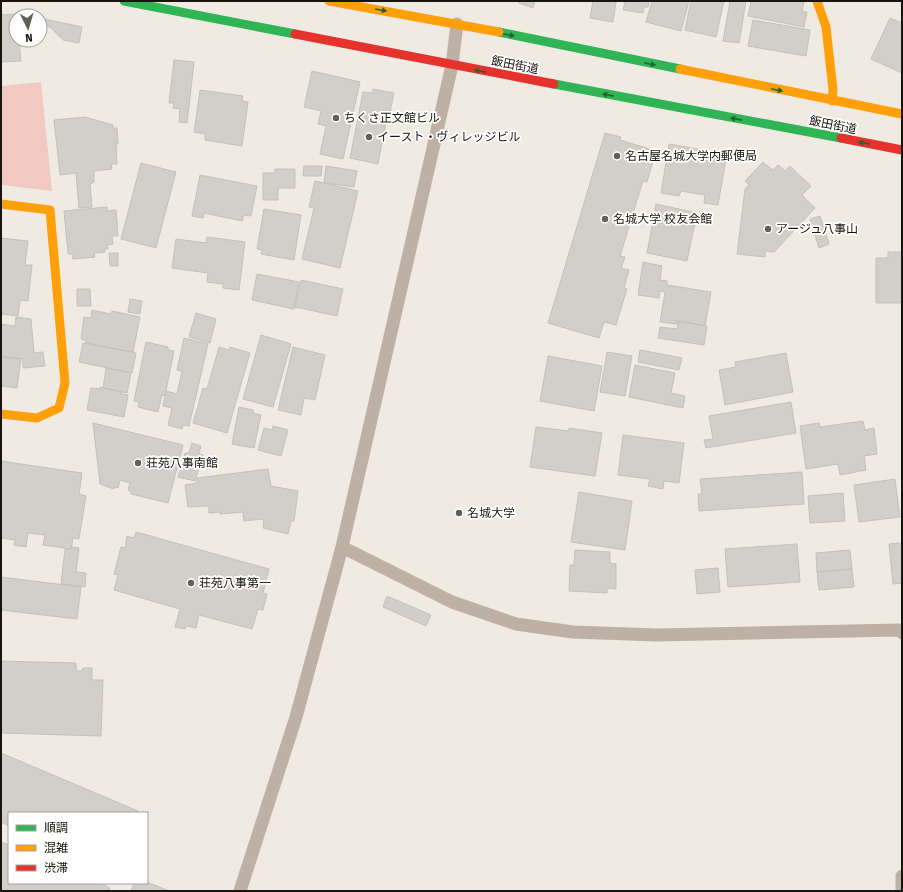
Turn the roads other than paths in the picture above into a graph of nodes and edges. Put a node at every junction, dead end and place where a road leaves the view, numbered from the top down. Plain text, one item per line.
1 (124, 1) edge
2 (329, 1) edge
3 (817, 1) edge
4 (458, 24) junction
5 (452, 65) junction
6 (832, 101) junction
7 (902, 114) edge
8 (902, 150) edge
9 (1, 204) edge
10 (1, 414) edge
11 (342, 547) junction
12 (902, 633) edge
13 (902, 876) edge
14 (242, 891) edge
15 (902, 891) edge

1 - 5 main road, 飯田街道
2 -> 4 main road, 飯田街道
3 - 6 main road
4 - 5 lane
4 -> 6 main road, 飯田街道
8 -> 5 main road, 飯田街道
5 - 11 lane
6 - 7 main road, 飯田街道
9 - 10 main road
11 - 12 lane
11 - 14 lane
13 - 15 lane

